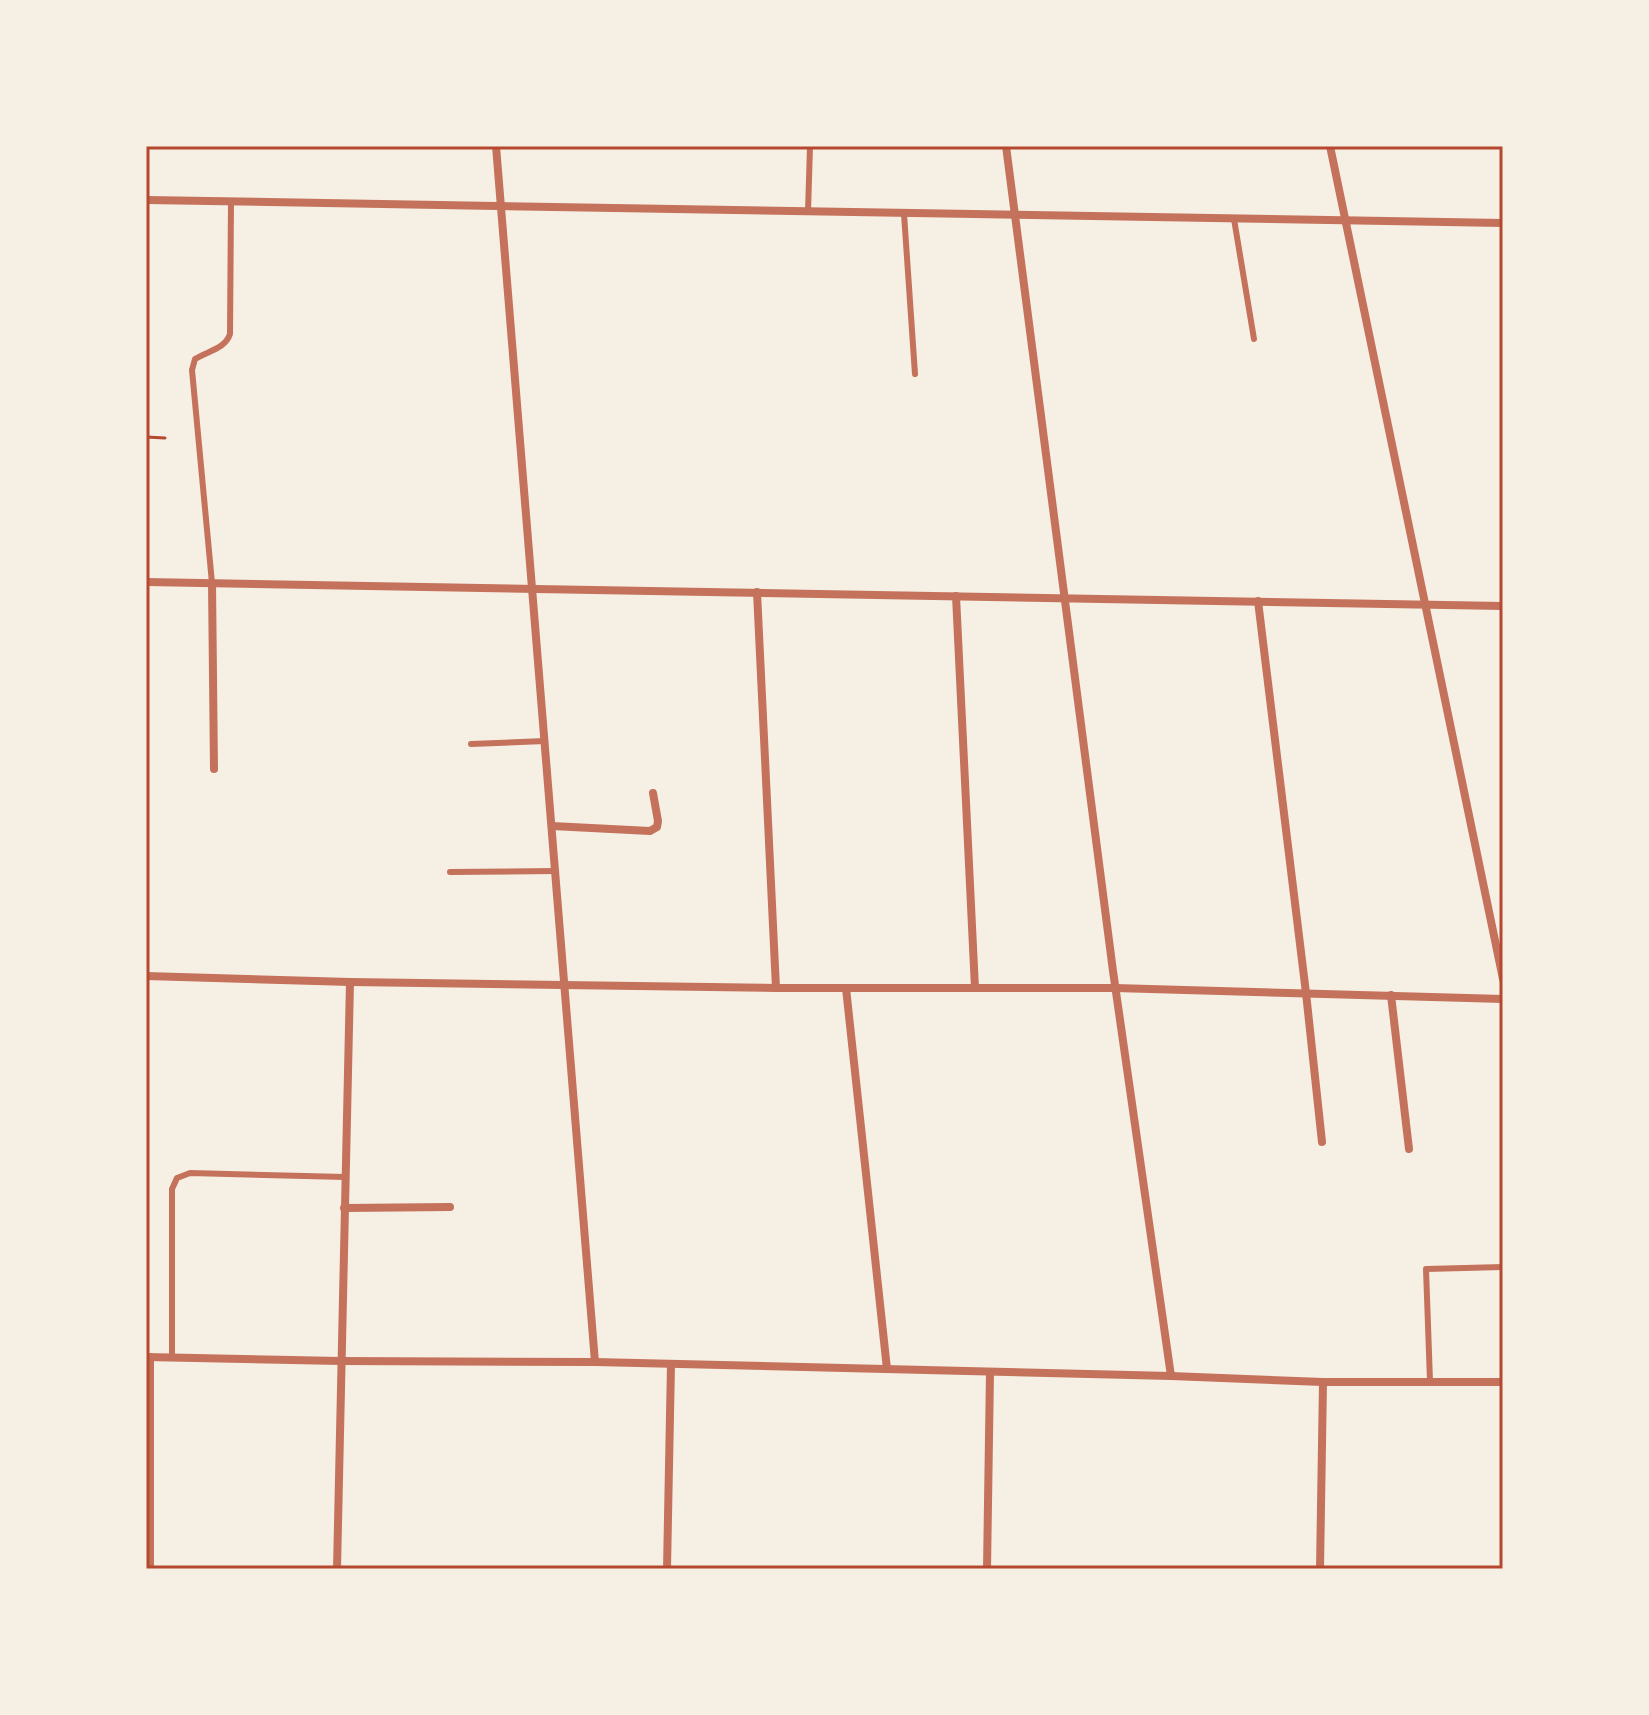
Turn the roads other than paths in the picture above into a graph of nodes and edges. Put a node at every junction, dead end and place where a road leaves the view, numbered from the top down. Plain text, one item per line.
1 (496, 146) edge
2 (810, 146) edge
3 (1006, 146) edge
4 (1330, 146) edge
5 (146, 200) edge
6 (231, 202) junction
7 (501, 207) junction
8 (808, 212) junction
9 (904, 214) junction
10 (1015, 216) junction
11 (1234, 219) junction
12 (1346, 220) junction
13 (1503, 223) edge
14 (1254, 339) dead end
15 (915, 374) dead end
16 (146, 582) edge
17 (212, 583) junction
18 (533, 589) junction
19 (757, 592) junction
20 (956, 596) junction
21 (1066, 598) junction
22 (1258, 601) junction
23 (1425, 604) junction
24 (1503, 606) edge
25 (545, 741) junction
26 (471, 744) dead end
27 (214, 769) dead end
28 (653, 793) dead end
29 (552, 826) junction
30 (556, 871) junction
31 (450, 872) dead end
32 (146, 976) edge
33 (1503, 979) edge
34 (350, 982) junction
35 (565, 984) junction
36 (776, 988) junction
37 (846, 988) junction
38 (975, 988) junction
39 (1115, 988) junction
40 (1306, 993) junction
41 (1391, 995) junction
42 (1503, 999) edge
43 (1322, 1142) dead end
44 (1409, 1149) dead end
45 (345, 1177) junction
46 (450, 1207) dead end
47 (344, 1208) junction
48 (1503, 1267) edge
49 (148, 1357) edge
50 (172, 1357) junction
51 (340, 1361) junction
52 (595, 1362) junction
53 (671, 1364) junction
54 (887, 1369) junction
55 (990, 1372) junction
56 (1171, 1376) junction
57 (1430, 1381) junction
58 (1323, 1382) junction
59 (1503, 1382) edge
60 (148, 1467) edge
61 (150, 1569) edge
62 (337, 1569) edge
63 (667, 1569) edge
64 (987, 1569) edge
65 (1320, 1569) edge

1 - 7 street
2 - 8 lane
3 - 10 street
4 - 12 street
5 - 6 street
6 - 7 street
6 - 17 lane
7 - 8 street
7 - 18 street
8 - 9 street
9 - 10 street
9 - 15 lane
10 - 11 street
10 - 21 street
11 - 12 street
11 - 14 lane
12 - 13 street
12 - 23 street
16 - 17 street
17 - 18 street
17 - 27 street
18 - 19 street
18 - 25 street
19 - 20 street
19 - 36 street
20 - 21 street
20 - 38 street
21 - 22 street
21 - 39 street
22 - 23 street
22 - 40 street
23 - 24 street
23 - 33 street
25 - 26 lane
25 - 29 street
28 - 29 street
29 - 30 street
30 - 31 lane
30 - 35 street
32 - 34 street
34 - 35 street
34 - 45 street
35 - 36 street
35 - 52 street
36 - 37 street
37 - 38 street
37 - 54 street
38 - 39 street
39 - 40 street
39 - 56 street
40 - 41 street
40 - 43 street
41 - 42 street
41 - 44 street
45 - 47 street
45 - 50 lane
46 - 47 street
47 - 51 street
48 - 57 lane
49 - 50 street
49 - 60 street
50 - 51 street
51 - 52 street
51 - 62 street
52 - 53 street
53 - 54 street
53 - 63 street
54 - 55 street
55 - 56 street
55 - 64 street
56 - 58 street
57 - 58 street
57 - 59 street
58 - 65 street
60 - 61 street

